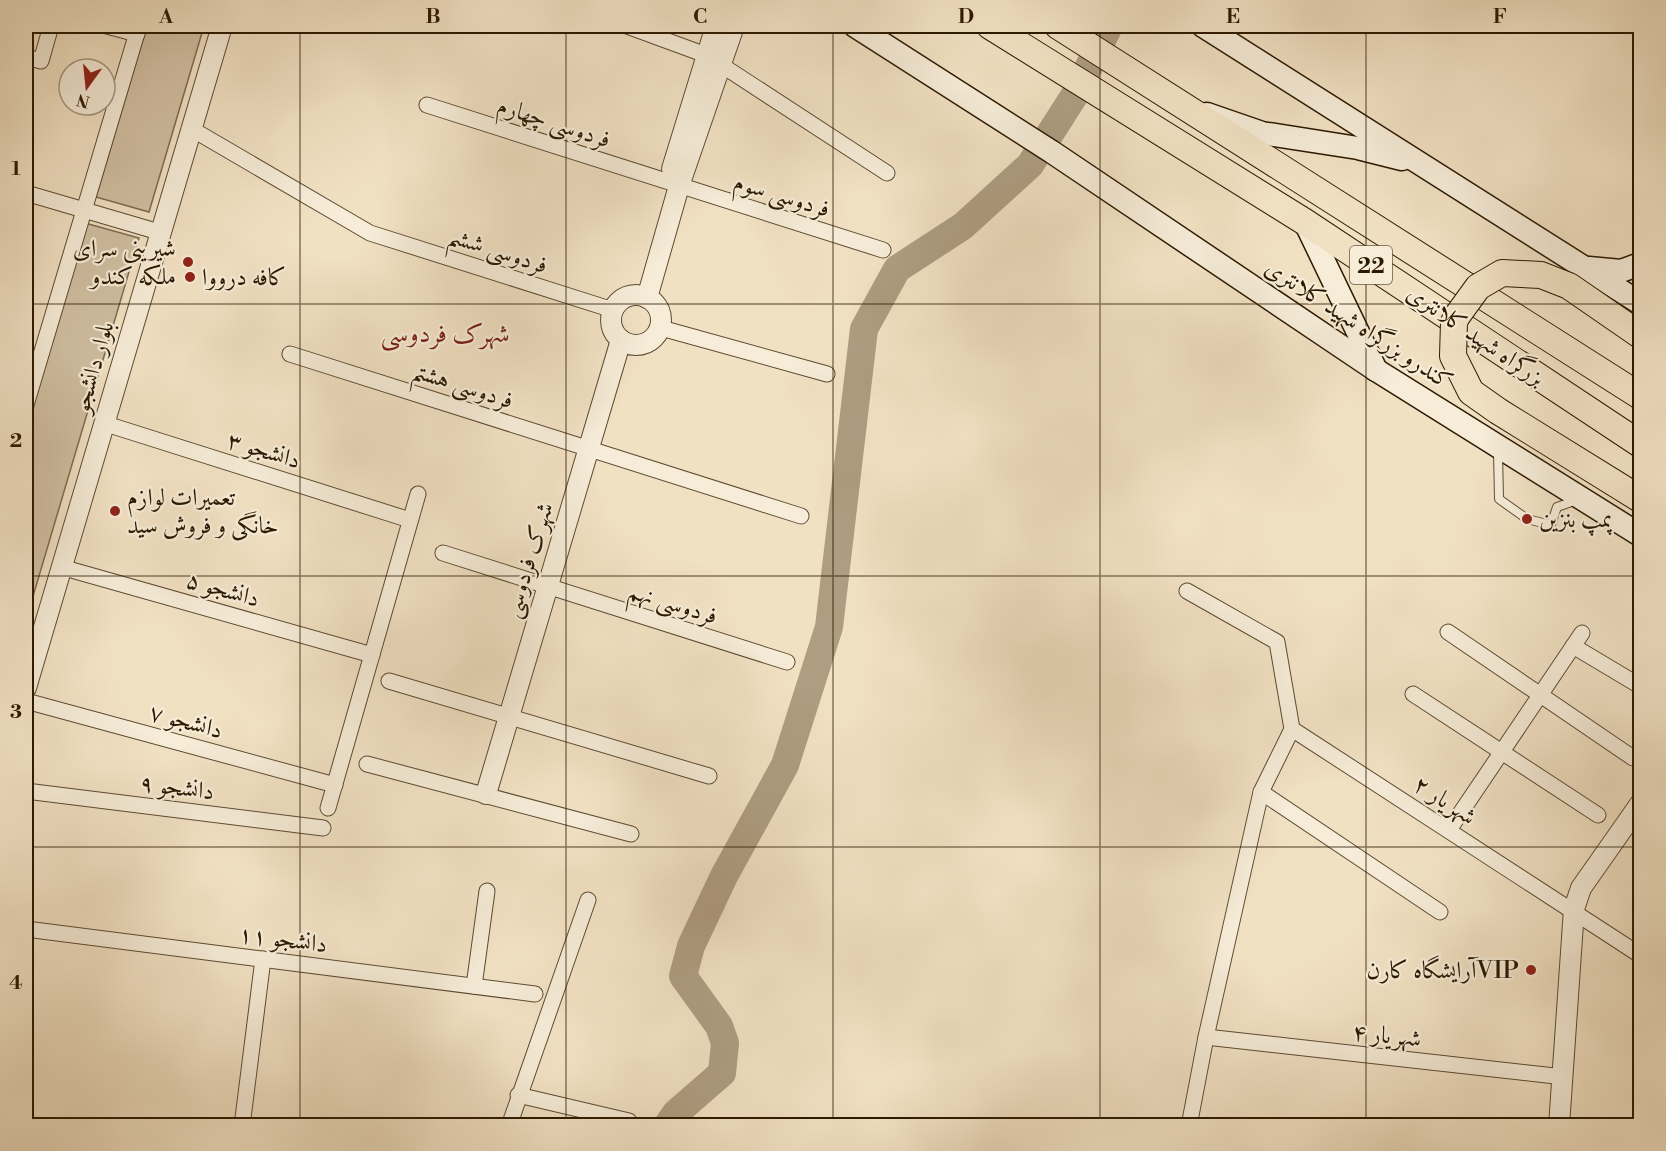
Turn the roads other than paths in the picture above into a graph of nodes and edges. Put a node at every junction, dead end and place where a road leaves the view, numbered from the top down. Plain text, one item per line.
1 (51, 26) edge
2 (107, 26) edge
3 (222, 26) edge
4 (627, 26) edge
5 (716, 26) edge
6 (734, 26) edge
7 (855, 26) edge
8 (990, 26) edge
9 (1058, 26) edge
10 (1203, 26) edge
11 (138, 30) edge
12 (646, 30) edge
13 (26, 57) edge
14 (714, 60) junction
15 (427, 105) dead end
16 (1187, 108) junction
17 (190, 128) junction
18 (1418, 162) junction
19 (887, 173) dead end
20 (674, 184) junction
21 (26, 193) edge
22 (84, 210) junction
23 (1305, 222) junction
24 (159, 232) junction
25 (883, 250) dead end
26 (1641, 264) edge
27 (1586, 268) junction
28 (641, 296) junction
29 (1641, 303) edge
30 (613, 310) junction
31 (661, 328) junction
32 (1641, 335) edge
33 (624, 343) junction
34 (290, 354) dead end
35 (1376, 370) junction
36 (827, 374) dead end
37 (29, 381) edge
38 (1641, 396) edge
39 (26, 405) edge
40 (103, 423) junction
41 (1641, 444) edge
42 (1498, 446) junction
43 (593, 450) junction
44 (418, 494) dead end
45 (1582, 498) junction
46 (1641, 499) edge
47 (801, 516) dead end
48 (410, 520) junction
49 (1641, 535) edge
50 (443, 553) dead end
51 (61, 567) junction
52 (550, 588) junction
53 (1187, 591) dead end
54 (1448, 632) dead end
55 (372, 654) junction
56 (787, 662) dead end
57 (389, 681) dead end
58 (1641, 686) edge
59 (26, 688) edge
60 (1413, 694) dead end
61 (1540, 695) junction
62 (26, 701) edge
63 (513, 718) junction
64 (1292, 729) junction
65 (1502, 752) junction
66 (1633, 758) dead end
67 (367, 764) dead end
68 (709, 777) dead end
69 (335, 785) junction
70 (26, 791) edge
71 (1261, 792) junction
72 (491, 796) junction
73 (1641, 804) edge
74 (328, 808) dead end
75 (1598, 815) dead end
76 (323, 828) dead end
77 (1449, 830) junction
78 (631, 834) dead end
79 (487, 891) dead end
80 (588, 900) dead end
81 (1574, 909) junction
82 (1440, 912) dead end
83 (26, 929) edge
84 (1641, 955) edge
85 (263, 959) junction
86 (474, 986) junction
87 (535, 994) dead end
88 (1206, 1037) junction
89 (1564, 1077) junction
90 (518, 1095) junction
91 (629, 1121) dead end
92 (242, 1125) edge
93 (509, 1125) edge
94 (1190, 1125) edge
95 (1559, 1125) edge

1 - 13 street
2 - 11 street
3 - 17 street, بلوار دانشجو
4 - 12 street
5 - 14 street
6 - 14 street
7 - 35 main road, کندرو بزرگراه شهید کلانتری
8 - 23 highway, بزرگراه شهید کلانتری / 22
9 - 16 highway, بزرگراه شهید کلانتری / 22
10 - 18 main road
11 - 22 street
12 - 14 street
14 - 19 street
14 - 20 street
15 - 20 street, فردوسی چهارم
16 - 18 main road
16 - 38 highway, بزرگراه شهید کلانتری / 22
17 - 24 street, بلوار دانشجو
17 - 30 street, فردوسی ششم
18 - 27 main road
20 - 25 street, فردوسی سوم
20 - 28 street
21 - 22 street
22 - 24 street
22 - 37 street
23 - 35 main road
23 - 41 highway, بزرگراه شهید کلانتری / 22
24 - 40 street, بلوار دانشجو
26 - 27 main road
27 - 29 main road
28 - 30 street
28 - 31 street
30 - 33 street
31 - 33 street
31 - 36 street
32 - 46 highway, bridge
33 - 43 street, شهرک فردوسی
34 - 43 street, فردوسی هشتم
35 - 42 main road, کندرو بزرگراه شهید کلانتری
37 - 39 street
40 - 48 street, دانشجو ۳
40 - 51 street, بلوار دانشجو
42 - 45 main road, کندرو بزرگراه شهید کلانتری
42 - 45 lane
43 - 47 street, فردوسی هشتم
43 - 52 street, شهرک فردوسی
44 - 48 street
45 - 49 main road, کندرو بزرگراه شهید کلانتری
48 - 55 street
50 - 52 street, فردوسی نهم
51 - 55 street, دانشجو ۵
51 - 59 street, بلوار دانشجو
52 - 56 street, فردوسی نهم
52 - 63 street, شهرک فردوسی
53 - 64 street
54 - 61 street
55 - 69 street
57 - 63 street
58 - 61 street
60 - 65 street
61 - 65 street
61 - 66 street
62 - 69 street, دانشجو ۷
63 - 68 street
63 - 72 street, شهرک فردوسی
64 - 71 street
64 - 77 street, ۲ شهریار
65 - 75 street
65 - 77 street
67 - 72 street
69 - 74 street
70 - 76 street, دانشجو ۹
71 - 82 street
71 - 88 street
72 - 78 street
73 - 81 street
77 - 81 street, ۲ شهریار
79 - 86 street
80 - 90 street
81 - 84 street, ۲ شهریار
81 - 89 street
83 - 85 street, دانشجو ۱۱
85 - 86 street, دانشجو ۱۱
85 - 92 street
86 - 87 street, دانشجو ۱۱
88 - 89 street, شهریار ۴
88 - 94 street
89 - 95 street
90 - 91 street
90 - 93 street

